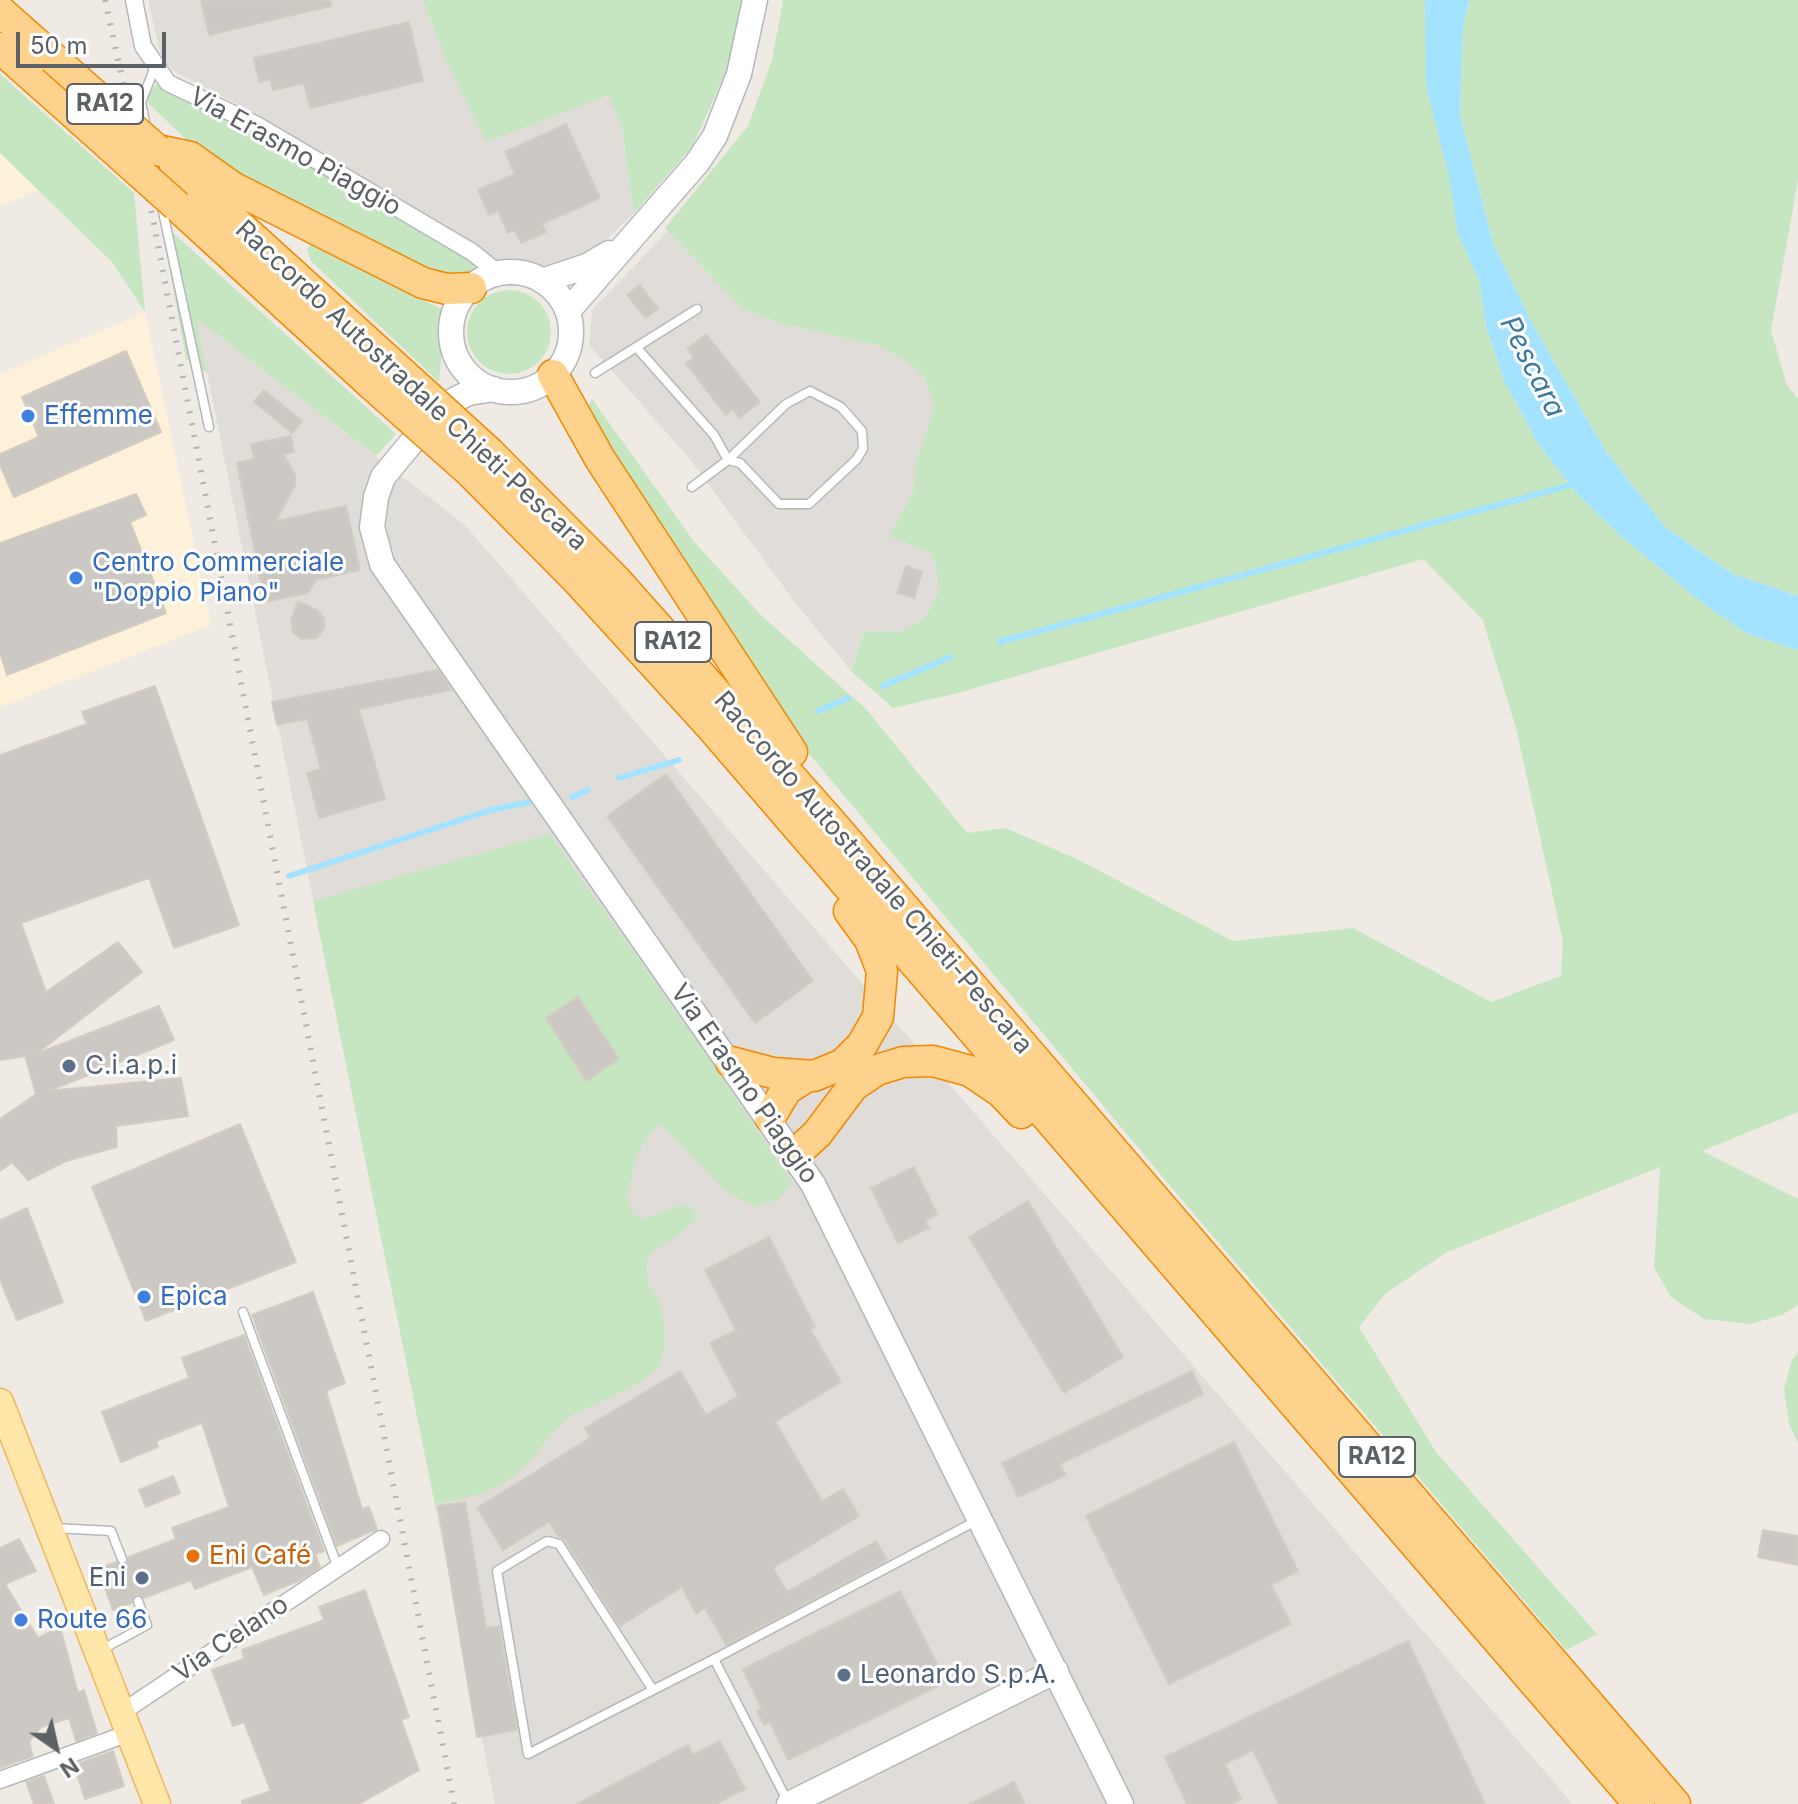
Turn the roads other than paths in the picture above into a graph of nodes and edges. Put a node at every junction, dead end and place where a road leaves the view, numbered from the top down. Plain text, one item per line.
1 (134, 0) edge
2 (755, 0) edge
3 (0, 11) edge
4 (0, 48) edge
5 (155, 67) junction
6 (155, 161) junction
7 (187, 182) junction
8 (627, 241) junction
9 (498, 273) junction
10 (542, 281) junction
11 (471, 288) junction
12 (697, 309) dead end
13 (568, 311) junction
14 (637, 348) junction
15 (456, 356) junction
16 (595, 373) dead end
17 (553, 375) junction
18 (494, 389) junction
19 (441, 407) junction
20 (209, 427) dead end
21 (728, 460) junction
22 (480, 462) junction
23 (692, 487) dead end
24 (787, 815) junction
25 (846, 840) junction
26 (731, 1062) junction
27 (806, 1077) junction
28 (770, 1117) junction
29 (795, 1154) junction
30 (1105, 1183) junction
31 (243, 1312) dead end
32 (0, 1402) edge
33 (981, 1519) junction
34 (48, 1527) junction
35 (381, 1539) dead end
36 (122, 1559) dead end
37 (338, 1568) junction
38 (138, 1601) dead end
39 (97, 1653) junction
40 (714, 1659) junction
41 (1056, 1671) junction
42 (653, 1690) junction
43 (125, 1723) junction
44 (0, 1780) edge
45 (157, 1804) edge
46 (788, 1804) edge
47 (1121, 1804) edge
48 (1639, 1804) edge
49 (1675, 1804) edge

1 - 5 street, Via Erasmo Piaggio
2 - 8 street
3 - 6 highway, RA12, bridge
4 - 7 highway, Raccordo Autostradale Chieti-Pescara / RA12, bridge
5 - 6 lane
5 - 9 street, Via Erasmo Piaggio
6 - 7 highway
6 - 20 lane
7 - 11 highway
7 - 22 highway, Raccordo Autostradale Chieti-Pescara / RA12, bridge
8 - 10 street
8 - 13 street
9 - 10 street
9 - 11 street
10 - 13 street
11 - 15 street
12 - 14 lane
13 - 17 street
14 - 16 lane
14 - 21 lane
15 - 18 street
15 - 19 street, Via Erasmo Piaggio
17 - 18 street
17 - 25 highway
18 - 19 street, Via Erasmo Piaggio
19 - 26 street, Via Erasmo Piaggio
21 - 21 lane
21 - 23 lane
22 - 24 highway, Raccordo Autostradale Chieti-Pescara / RA12
22 - 25 highway, Raccordo Autostradale Chieti-Pescara / RA12
24 - 27 highway
24 - 30 highway, Raccordo Autostradale Chieti-Pescara / RA12
25 - 49 highway, Raccordo Autostradale Chieti-Pescara / RA12
26 - 27 highway
26 - 28 street, Via Erasmo Piaggio
27 - 28 highway
28 - 29 street, Via Erasmo Piaggio
29 - 30 highway
29 - 33 street, Via Erasmo Piaggio
30 - 48 highway, Raccordo Autostradale Chieti-Pescara / RA12
31 - 37 lane
32 - 34 main road
33 - 40 lane
33 - 41 street, Via Erasmo Piaggio
34 - 36 lane
34 - 39 main road
35 - 37 street, Via Celano
37 - 43 street, Via Celano
38 - 39 lane
39 - 43 main road
40 - 42 lane
40 - 46 lane
41 - 46 street
41 - 47 street, Via Erasmo Piaggio
42 - 42 lane
43 - 44 street, Via Celano
43 - 45 main road

